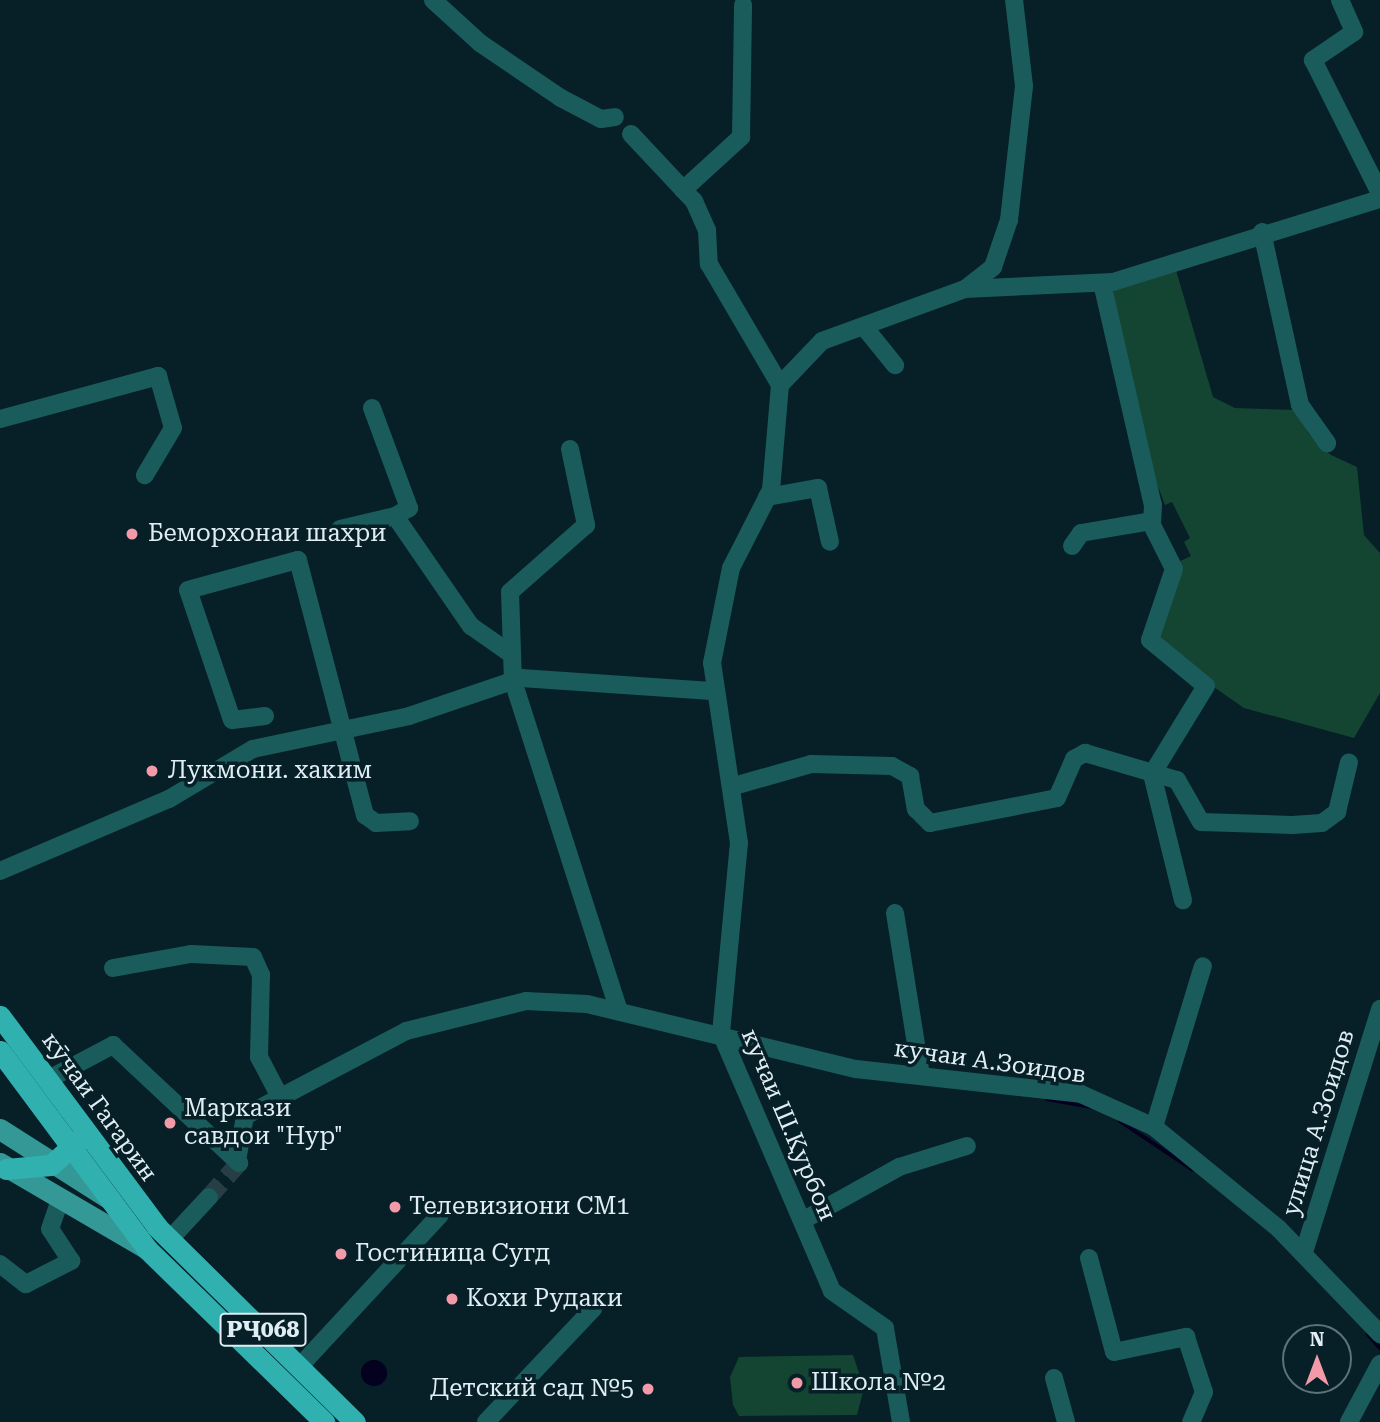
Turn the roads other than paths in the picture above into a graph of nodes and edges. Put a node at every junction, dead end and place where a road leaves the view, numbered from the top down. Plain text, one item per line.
1 (433, 0) edge
2 (1014, 0) edge
3 (1340, 0) edge
4 (743, 5) dead end
5 (615, 117) dead end
6 (631, 134) dead end
7 (683, 190) junction
8 (1379, 202) edge
9 (1262, 232) junction
10 (1102, 283) junction
11 (965, 289) junction
12 (865, 328) junction
13 (895, 365) dead end
14 (780, 385) junction
15 (372, 408) dead end
16 (0, 419) edge
17 (1328, 443) dead end
18 (570, 449) dead end
19 (145, 475) dead end
20 (768, 497) junction
21 (395, 516) junction
22 (1151, 521) junction
23 (340, 529) dead end
24 (830, 542) dead end
25 (1072, 546) dead end
26 (511, 654) junction
27 (513, 681) junction
28 (712, 691) junction
29 (265, 716) dead end
30 (342, 733) junction
31 (1349, 762) dead end
32 (1152, 774) junction
33 (734, 786) junction
34 (410, 821) dead end
35 (0, 871) edge
36 (1183, 900) dead end
37 (895, 913) dead end
38 (1203, 966) dead end
39 (113, 968) dead end
40 (1380, 1009) edge
41 (619, 1011) junction
42 (0, 1016) edge
43 (721, 1033) junction
44 (0, 1051) edge
45 (921, 1076) junction
46 (47, 1080) junction
47 (281, 1099) junction
48 (1154, 1127) junction
49 (0, 1129) edge
50 (72, 1136) junction
51 (967, 1146) dead end
52 (44, 1160) junction
53 (2, 1169) edge
54 (106, 1197) junction
55 (209, 1197) tunnel mouth
56 (59, 1203) junction
57 (440, 1215) dead end
58 (802, 1221) junction
59 (164, 1233) junction
60 (147, 1249) junction
61 (1304, 1252) junction
62 (1089, 1258) dead end
63 (0, 1264) edge
64 (593, 1309) dead end
65 (1380, 1334) edge
66 (1380, 1364) edge
67 (300, 1366) junction
68 (1054, 1378) dead end
69 (324, 1422) edge
70 (355, 1422) edge
71 (486, 1422) edge
72 (901, 1422) edge
73 (1066, 1422) edge
74 (1191, 1422) edge
75 (1349, 1422) edge

1 - 5 street
2 - 11 street
3 - 8 street
4 - 7 street
6 - 7 street
7 - 14 street
8 - 9 street
9 - 10 street
9 - 17 street
10 - 11 street
10 - 22 street
11 - 12 street
12 - 13 street
12 - 14 street
14 - 20 street, кучаи Ш.Қурбон
15 - 21 street
16 - 19 street
18 - 26 street
20 - 24 street
20 - 28 street, кучаи Ш.Қурбон
21 - 23 street
21 - 26 street
22 - 25 street
22 - 32 street
26 - 27 street
27 - 28 street
27 - 30 street
27 - 41 street
28 - 33 street, кучаи Ш.Қурбон
29 - 30 street
30 - 34 street
30 - 35 street
31 - 32 street
32 - 33 street
32 - 36 street
33 - 43 street, кучаи Ш.Қурбон
37 - 45 street
38 - 48 street
39 - 47 street
40 - 61 street, улица А.Зоидов
41 - 43 street, кучаи А.Зоидов
41 - 47 street, кучаи А.Зоидов
42 - 46 highway, кӯчаи Гагарин
43 - 45 street, кучаи А.Зоидов
43 - 58 street, кучаи Ш.Қурбон
44 - 50 highway, кӯчаи Гагарин
45 - 48 street, кучаи А.Зоидов
46 - 47 street, кучаи А.Зоидов
46 - 50 highway, кӯчаи Гагарин
48 - 61 street, кучаи А.Зоидов
49 - 52 main road, РҶ068
50 - 52 highway
50 - 54 highway, кӯчаи Гагарин
50 - 59 highway, кӯчаи Гагарин
51 - 58 street
52 - 53 highway
52 - 54 main road, РҶ068
53 - 56 main road, РҶ068
54 - 59 main road, РҶ068
54 - 60 highway, кӯчаи Гагарин
55 - 59 street
56 - 60 main road, РҶ068
56 - 63 street
57 - 67 street
58 - 72 street, кучаи Ш.Қурбон
59 - 67 highway, РҶ068
60 - 69 highway, РҶ068
61 - 65 street, кучаи А.Зоидов
62 - 74 street
64 - 71 street
66 - 75 street
67 - 70 highway, РҶ068
68 - 73 street

